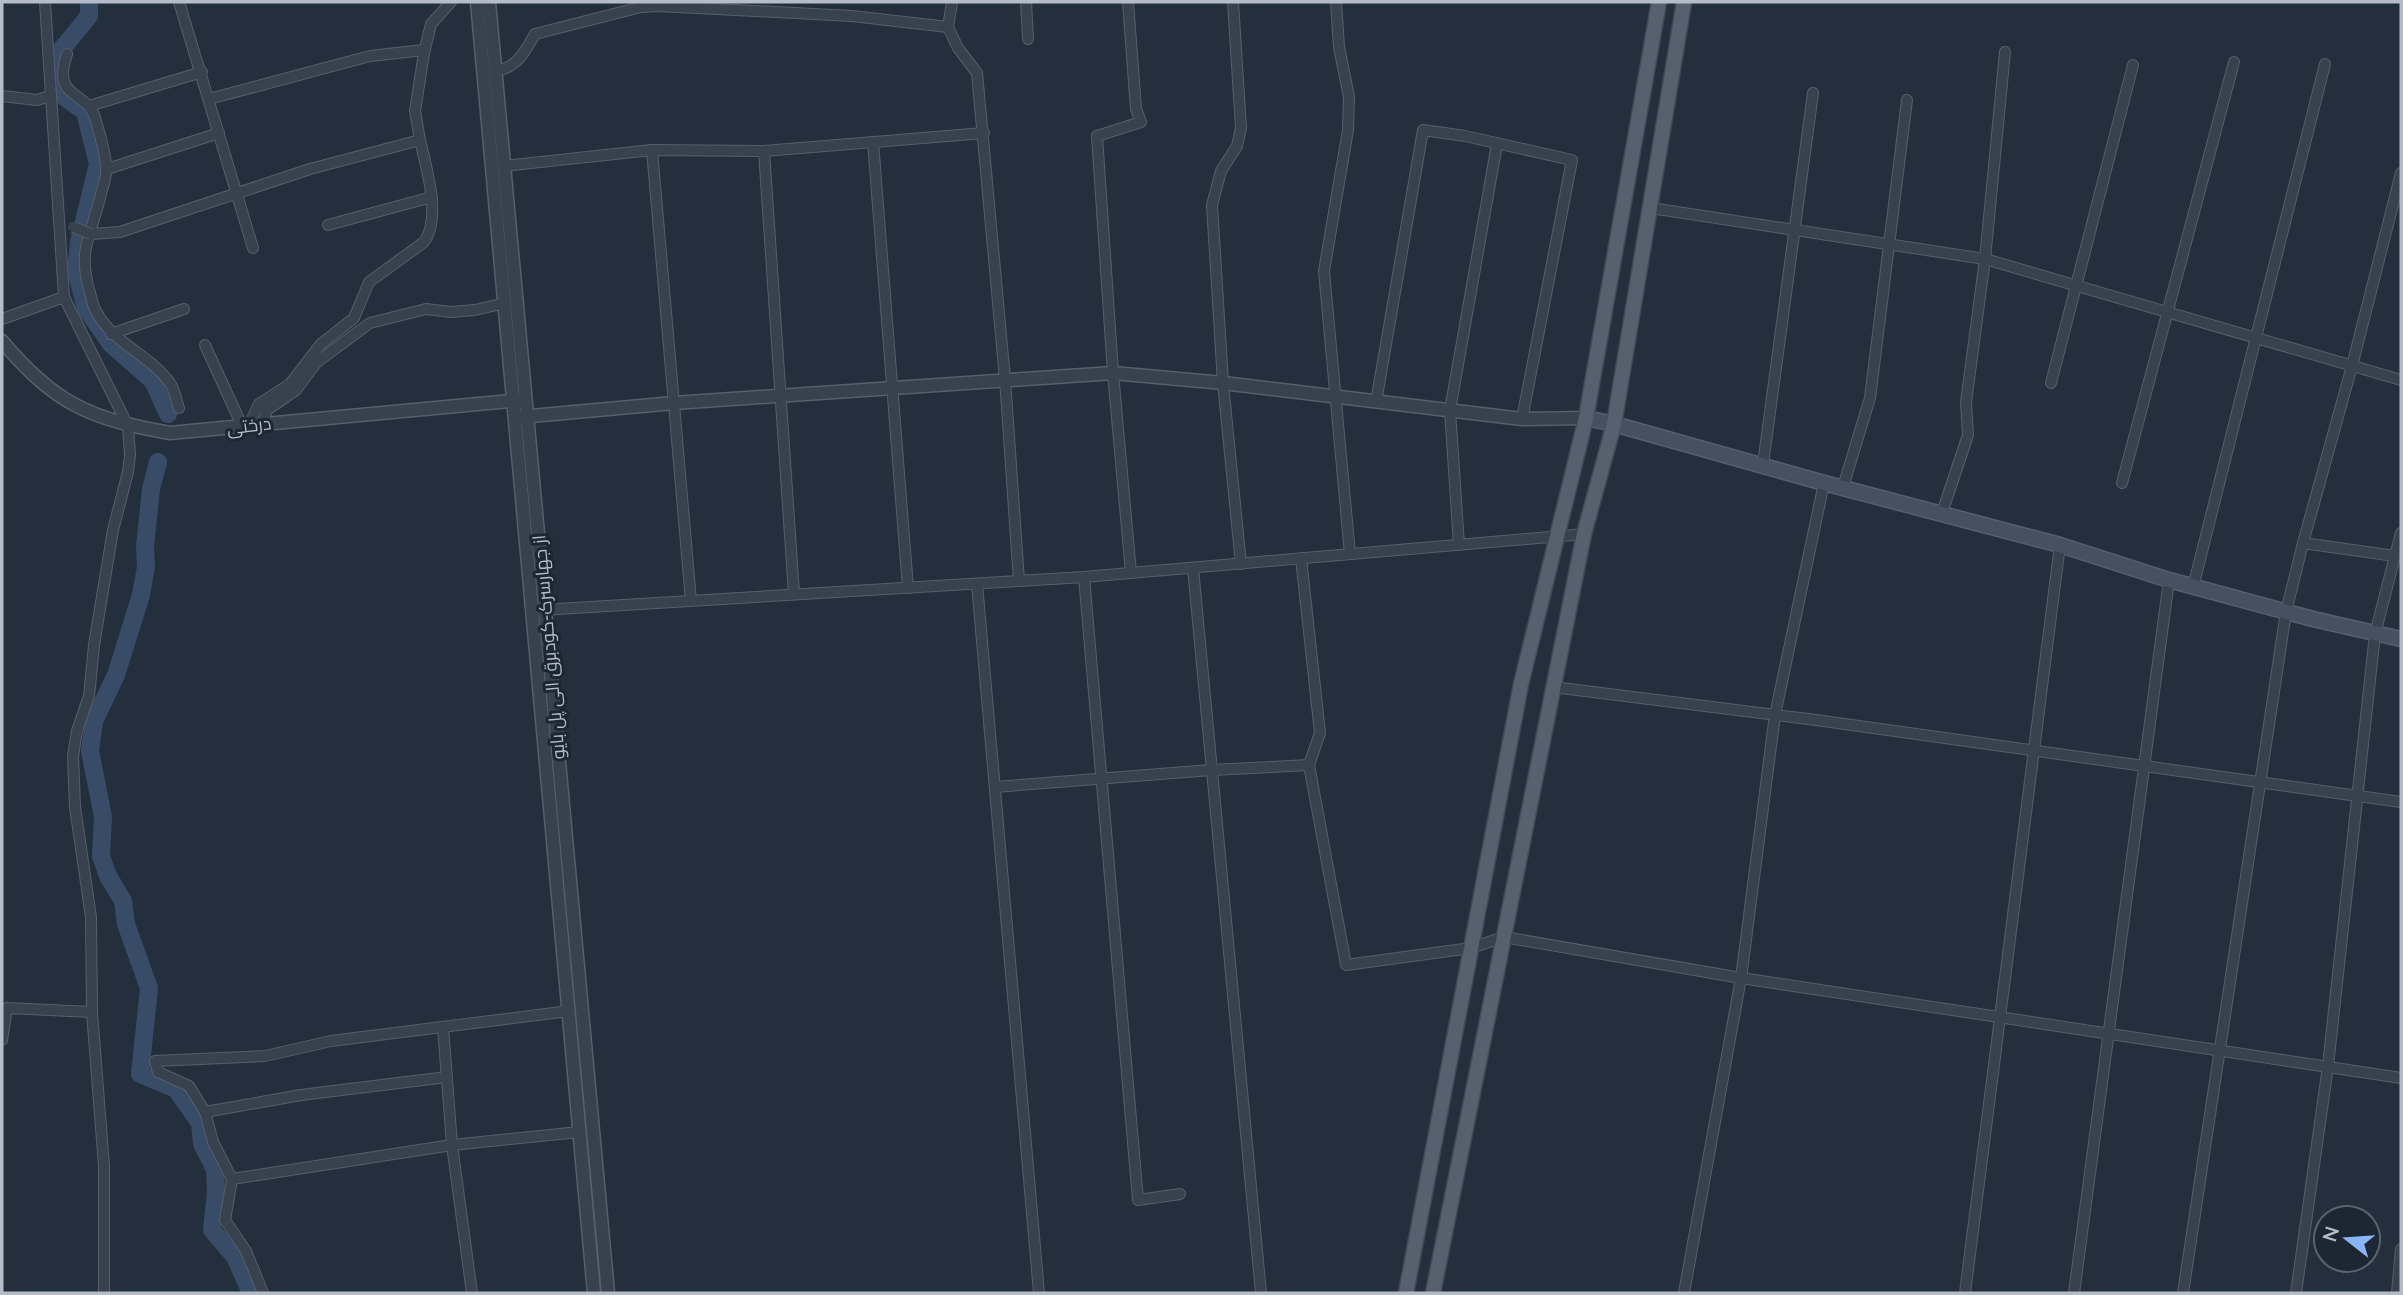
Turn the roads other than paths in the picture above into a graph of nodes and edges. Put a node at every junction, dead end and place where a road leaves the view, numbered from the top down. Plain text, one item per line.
1 (45, 2) edge
2 (179, 2) edge
3 (451, 2) edge
4 (477, 2) edge
5 (489, 2) edge
6 (952, 2) edge
7 (1026, 2) edge
8 (1128, 2) edge
9 (1233, 2) edge
10 (1336, 2) edge
11 (1658, 2) edge
12 (1684, 2) edge
13 (948, 27) junction
14 (1028, 39) dead end
15 (424, 50) junction
16 (2005, 52) dead end
17 (67, 54) dead end
18 (2234, 62) dead end
19 (2325, 64) dead end
20 (2133, 65) dead end
21 (495, 71) junction
22 (202, 72) junction
23 (1813, 93) dead end
24 (2, 96) edge
25 (50, 96) junction
26 (209, 99) junction
27 (1907, 100) dead end
28 (89, 106) junction
29 (219, 133) junction
30 (984, 133) junction
31 (420, 140) junction
32 (873, 142) junction
33 (1497, 145) junction
34 (652, 150) junction
35 (764, 151) junction
36 (503, 166) junction
37 (107, 169) junction
38 (2401, 173) edge
39 (236, 194) junction
40 (432, 197) junction
41 (1651, 208) junction
42 (58, 220) junction
43 (328, 225) dead end
44 (1796, 231) junction
45 (1890, 245) junction
46 (253, 248) dead end
47 (1985, 259) junction
48 (2077, 285) junction
49 (64, 297) junction
50 (505, 303) junction
51 (184, 309) dead end
52 (2168, 311) junction
53 (2, 319) edge
54 (111, 334) junction
55 (2257, 338) junction
56 (2, 341) edge
57 (321, 344) junction
58 (205, 345) dead end
59 (329, 353) junction
60 (2352, 366) junction
61 (1113, 373) junction
62 (1005, 379) junction
63 (2401, 380) edge
64 (1223, 383) junction
65 (2051, 383) dead end
66 (891, 387) junction
67 (780, 397) junction
68 (1336, 398) junction
69 (520, 400) junction
70 (1376, 402) junction
71 (674, 403) junction
72 (179, 408) dead end
73 (1450, 410) junction
74 (522, 417) junction
75 (1586, 418) junction
76 (1522, 419) junction
77 (1614, 424) junction
78 (262, 425) junction
79 (128, 426) junction
80 (245, 427) junction
81 (1763, 464) junction
82 (1824, 483) junction
83 (2122, 483) dead end
84 (1843, 487) junction
85 (1942, 513) junction
86 (2401, 533) edge
87 (1584, 534) junction
88 (1557, 536) junction
89 (2303, 543) junction
90 (1459, 545) junction
91 (2060, 545) junction
92 (1350, 554) junction
93 (2395, 556) junction
94 (1301, 558) junction
95 (1241, 564) junction
96 (1193, 568) junction
97 (1130, 573) junction
98 (1084, 577) junction
99 (2169, 580) junction
100 (1019, 581) junction
101 (977, 584) junction
102 (2193, 587) junction
103 (908, 588) junction
104 (794, 594) junction
105 (691, 601) junction
106 (539, 610) junction
107 (2286, 612) junction
108 (2375, 634) junction
109 (2401, 639) edge
110 (1553, 687) junction
111 (1775, 715) junction
112 (2034, 751) junction
113 (1309, 765) junction
114 (2144, 766) junction
115 (1211, 770) junction
116 (1102, 780) junction
117 (2260, 783) junction
118 (995, 787) junction
119 (2357, 797) junction
120 (2401, 802) edge
121 (1504, 937) junction
122 (1471, 948) junction
123 (1741, 978) junction
124 (569, 1011) junction
125 (92, 1012) junction
126 (2000, 1017) junction
127 (443, 1027) junction
128 (2108, 1033) junction
129 (2, 1040) edge
130 (2220, 1050) junction
131 (2328, 1066) junction
132 (447, 1077) junction
133 (2401, 1078) edge
134 (205, 1111) junction
135 (579, 1132) junction
136 (452, 1145) junction
137 (232, 1179) junction
138 (1180, 1194) dead end
139 (2401, 1249) edge
140 (104, 1293) edge
141 (263, 1293) edge
142 (472, 1293) edge
143 (594, 1293) edge
144 (608, 1293) edge
145 (1039, 1293) edge
146 (1261, 1293) edge
147 (1406, 1293) edge
148 (1433, 1293) edge
149 (1684, 1293) edge
150 (1965, 1293) edge
151 (2074, 1293) edge
152 (2183, 1293) edge
153 (2296, 1293) edge
154 (2397, 1293) edge

1 - 25 street
2 - 22 street
3 - 15 street
4 - 50 street, از جهارسرک-کودبرق الی پل بایو
5 - 21 street, از جهارسرک-کودبرق الی پل بایو
6 - 13 street
7 - 14 street
8 - 61 street
9 - 64 street
10 - 68 street
11 - 75 main road
12 - 41 main road
13 - 21 street
13 - 30 street
15 - 26 street
15 - 31 street
16 - 47 street
17 - 28 street
18 - 52 street
19 - 55 street
20 - 48 street
21 - 36 street, از جهارسرک-کودبرق الی پل بایو
22 - 26 street
22 - 28 street
23 - 44 street
24 - 25 street
25 - 42 street
26 - 29 street
27 - 45 street
28 - 37 street
29 - 37 street
29 - 39 street
30 - 32 street
30 - 62 street
31 - 39 street
31 - 40 street
32 - 35 street
32 - 66 street
33 - 70 street
33 - 73 street
33 - 76 street
34 - 35 street
34 - 36 street
34 - 71 street
35 - 67 street
36 - 69 street, از جهارسرک-کودبرق الی پل بایو
37 - 54 street
38 - 60 street
39 - 42 street, bridge
39 - 46 street
40 - 43 street
40 - 57 street
41 - 44 street
41 - 77 main road
42 - 49 street
44 - 45 street
44 - 81 street
45 - 47 street
45 - 84 street
47 - 48 street
47 - 85 street
48 - 52 street
48 - 65 street
49 - 53 street
49 - 79 street
50 - 59 street
50 - 69 street, از جهارسرک-کودبرق الی پل بایو
51 - 54 street
52 - 55 street
52 - 83 street
54 - 72 street
55 - 60 street
55 - 102 street
56 - 79 street, درختی
57 - 59 street
57 - 80 street
58 - 80 street
59 - 78 street
60 - 63 street
60 - 89 street
61 - 62 street
61 - 64 street
61 - 97 street
62 - 66 street
62 - 100 street
64 - 68 street
64 - 95 street
66 - 67 street
66 - 103 street
67 - 71 street
67 - 104 street
68 - 70 street
68 - 92 street
69 - 74 street, از جهارسرک-کودبرق الی پل بایو
69 - 78 street, درختی
70 - 73 street
71 - 74 street
71 - 105 street
73 - 76 street
73 - 90 street
74 - 106 street, از جهارسرک-کودبرق الی پل بایو
75 - 76 street
75 - 77 main road
75 - 88 main road
77 - 81 main road
77 - 87 main road
78 - 80 street, درختی
79 - 80 street, درختی
79 - 125 street
81 - 82 main road
82 - 84 main road
82 - 111 street
84 - 85 main road
85 - 91 main road
86 - 93 street
87 - 88 street
87 - 110 main road
88 - 90 street
88 - 122 main road
89 - 93 street
89 - 107 street
90 - 92 street
91 - 99 main road
91 - 112 street
92 - 94 street
93 - 108 street
94 - 95 street
94 - 113 street
95 - 96 street
96 - 97 street
96 - 115 street
97 - 98 street
98 - 100 street
98 - 116 street
99 - 102 main road
99 - 114 street
100 - 101 street
101 - 103 street
101 - 118 street
102 - 107 main road
103 - 104 street
104 - 105 street
105 - 106 street
106 - 124 street, از جهارسرک-کودبرق الی پل بایو
106 - 144 street, از جهارسرک-کودبرق الی پل بایو
107 - 108 main road
107 - 117 street
108 - 109 main road
108 - 119 street
110 - 111 street
110 - 121 main road
111 - 112 street
111 - 123 street
112 - 114 street
112 - 126 street
113 - 115 street
113 - 122 street
114 - 117 street
114 - 128 street
115 - 116 street
115 - 146 street
116 - 118 street
116 - 138 street
117 - 119 street
117 - 130 street
118 - 145 street
119 - 120 street
119 - 131 street
121 - 122 street
121 - 123 street
121 - 148 main road
122 - 147 main road
123 - 126 street
123 - 149 street
124 - 127 street
124 - 135 street, از جهارسرک-کودبرق الی پل بایو
125 - 129 street
125 - 140 street
126 - 128 street
126 - 150 street
127 - 132 street
127 - 134 street
128 - 130 street
128 - 151 street
130 - 131 street
130 - 152 street
131 - 133 street
131 - 153 street
132 - 134 street
132 - 136 street
134 - 137 street
135 - 136 street
135 - 143 street, از جهارسرک-کودبرق الی پل بایو
136 - 137 street
136 - 142 street
137 - 141 street
139 - 154 street

